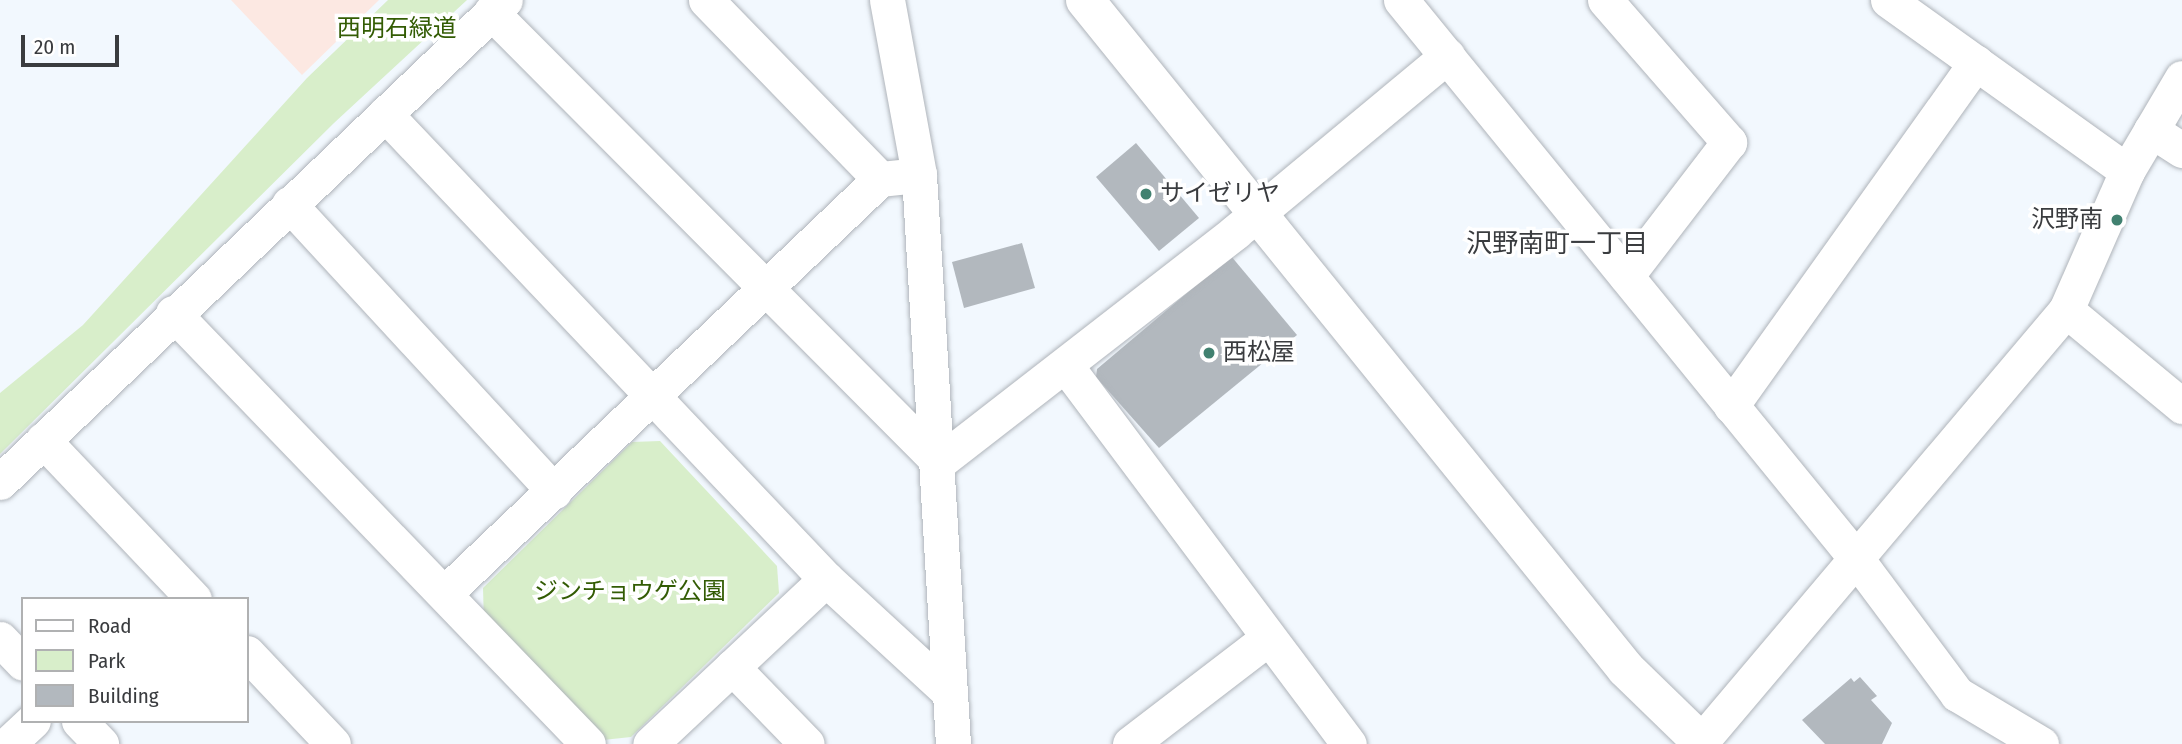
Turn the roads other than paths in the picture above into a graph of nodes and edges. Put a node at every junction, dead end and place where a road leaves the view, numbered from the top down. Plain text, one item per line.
1 (706, 0) edge
2 (887, 0) edge
3 (1085, 0) edge
4 (1401, 0) edge
5 (1605, 0) edge
6 (1888, 0) edge
7 (498, 6) edge
8 (1447, 56) junction
9 (1976, 62) junction
10 (2182, 78) edge
11 (385, 114) junction
12 (2151, 130) junction
13 (2182, 150) edge
14 (2127, 171) junction
15 (919, 176) junction
16 (880, 179) junction
17 (289, 204) junction
18 (1260, 212) junction
19 (1626, 276) junction
20 (765, 290) junction
21 (2066, 310) junction
22 (173, 313) junction
23 (1066, 366) junction
24 (654, 398) junction
25 (1731, 406) junction
26 (2182, 406) edge
27 (43, 440) junction
28 (939, 462) junction
29 (0, 482) edge
30 (554, 491) junction
31 (1855, 557) junction
32 (827, 579) junction
33 (445, 593) junction
34 (192, 597) edge
35 (1268, 638) junction
36 (0, 639) edge
37 (248, 654) edge
38 (21, 661) edge
39 (733, 667) junction
40 (949, 692) junction
41 (31, 723) edge
42 (81, 723) edge
43 (1701, 743) edge
44 (8, 744) edge
45 (101, 744) edge
46 (334, 744) edge
47 (588, 744) edge
48 (650, 744) edge
49 (807, 744) edge
50 (953, 744) edge
51 (1130, 744) edge
52 (1349, 744) edge
53 (2041, 744) edge

1 - 16 street
2 - 15 street
3 - 18 street
4 - 8 street
5 - 19 street
6 - 9 street
7 - 11 street
7 - 20 street
8 - 18 street
8 - 19 street
9 - 14 street
9 - 25 street
10 - 12 street
11 - 17 street
11 - 24 street
12 - 13 street
12 - 14 street
14 - 21 street
15 - 16 street
15 - 28 street
16 - 20 street
17 - 22 street
17 - 30 street
18 - 23 street
18 - 43 street
19 - 25 street
20 - 24 street
20 - 28 street
21 - 26 street
21 - 31 street
22 - 27 street
22 - 33 street
23 - 28 street
23 - 35 street
24 - 30 street
24 - 32 street
25 - 31 street
27 - 29 street
27 - 34 street
28 - 40 street
30 - 33 street
31 - 43 street
31 - 53 street
32 - 39 street
32 - 40 street
33 - 47 street
35 - 51 street
35 - 52 street
36 - 38 street
37 - 46 street
39 - 48 street
39 - 49 street
40 - 50 street
41 - 44 street
42 - 45 street

